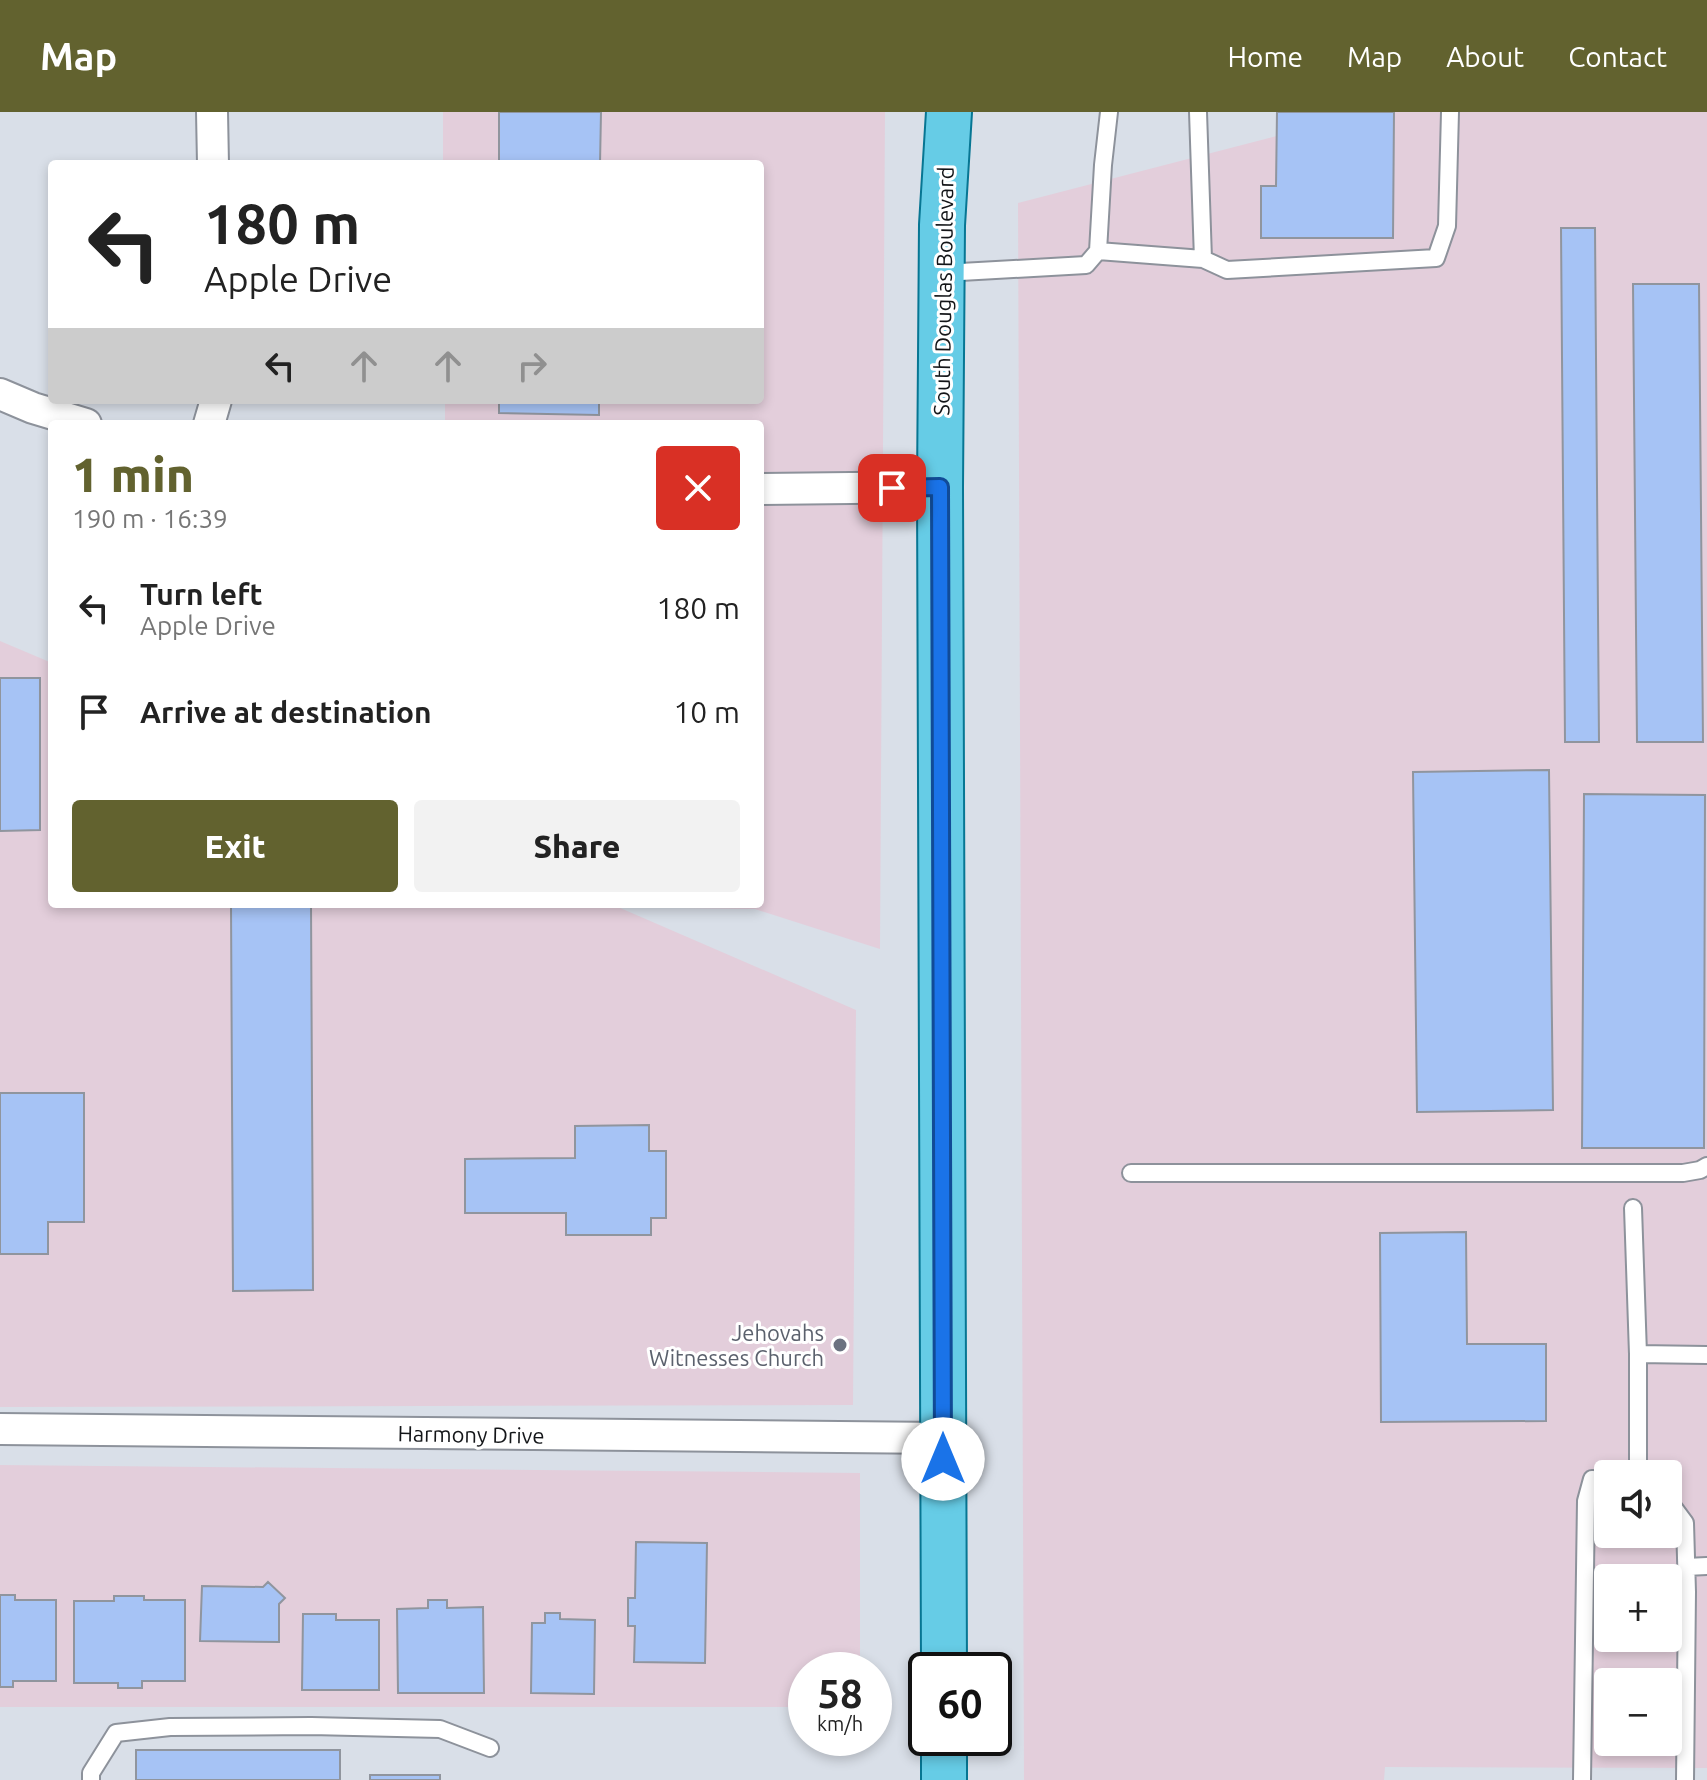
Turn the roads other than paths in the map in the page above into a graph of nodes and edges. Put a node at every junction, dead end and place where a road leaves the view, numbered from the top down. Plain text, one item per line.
1 (212, 112) edge
2 (949, 112) edge
3 (1109, 112) edge
4 (1198, 112) edge
5 (1450, 112) edge
6 (213, 160) edge
7 (1098, 251) junction
8 (1203, 259) junction
9 (942, 273) junction
10 (0, 394) edge
11 (73, 420) edge
12 (940, 487) junction
13 (764, 489) edge
14 (1707, 1166) edge
15 (1131, 1173) dead end
16 (1633, 1208) dead end
17 (1638, 1354) junction
18 (1707, 1355) edge
19 (0, 1429) edge
20 (943, 1438) junction
21 (1638, 1460) edge
22 (1594, 1479) edge
23 (1682, 1519) edge
24 (1707, 1566) edge
25 (1686, 1567) junction
26 (944, 1652) edge
27 (490, 1748) dead end
28 (944, 1756) edge
29 (91, 1780) edge
30 (944, 1780) edge
31 (1582, 1780) edge
32 (1685, 1780) edge

1 - 6 street
2 - 9 main road, South Douglas Boulevard
3 - 7 lane
4 - 8 lane
5 - 8 lane
7 - 8 lane
7 - 9 lane
9 - 12 main road, South Douglas Boulevard
10 - 11 street
12 - 13 street
12 - 20 main road, South Douglas Boulevard
14 - 15 lane
16 - 17 lane
17 - 18 lane
17 - 21 lane
19 - 20 street, Harmony Drive
20 - 26 main road, South Douglas Boulevard
22 - 31 lane
23 - 25 lane
24 - 25 lane
25 - 32 lane
27 - 29 lane
28 - 30 main road

